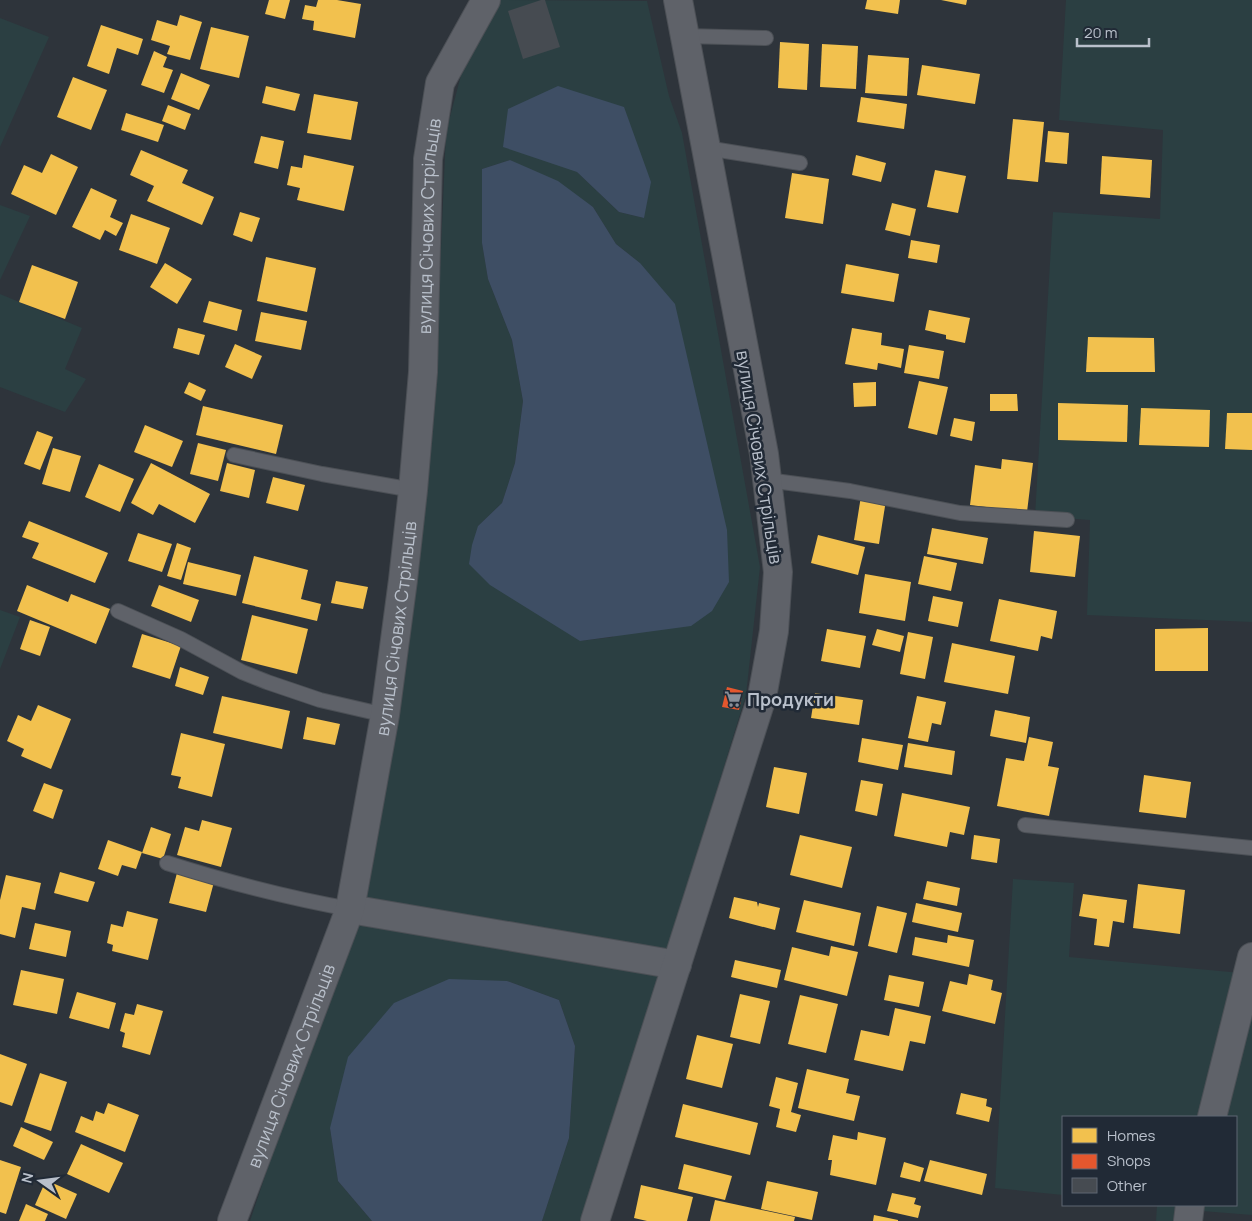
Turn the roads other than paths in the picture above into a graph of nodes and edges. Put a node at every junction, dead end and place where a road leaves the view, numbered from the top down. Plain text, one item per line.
1 (486, 0) edge
2 (678, 0) edge
3 (685, 36) junction
4 (766, 38) dead end
5 (706, 148) junction
6 (800, 163) dead end
7 (234, 455) dead end
8 (766, 480) junction
9 (413, 490) junction
10 (1067, 520) dead end
11 (118, 611) dead end
12 (384, 716) junction
13 (1025, 825) dead end
14 (1252, 848) edge
15 (168, 863) dead end
16 (350, 909) junction
17 (1252, 957) edge
18 (677, 965) junction
19 (1212, 1116) edge
20 (1190, 1206) edge
21 (232, 1221) edge
22 (595, 1221) edge
23 (1188, 1221) edge

1 - 9 street, вулиця Січових Стрільців
2 - 3 street, вулиця Січових Стрільців
3 - 4 lane
3 - 5 street, вулиця Січових Стрільців
5 - 6 lane
5 - 8 street, вулиця Січових Стрільців
7 - 9 lane
8 - 10 lane
8 - 18 street, вулиця Січових Стрільців
9 - 12 street, вулиця Січових Стрільців
11 - 12 lane
12 - 16 street, вулиця Січових Стрільців
13 - 14 lane
15 - 16 lane
16 - 18 street
16 - 21 street, вулиця Січових Стрільців
17 - 19 street
18 - 22 street, вулиця Січових Стрільців
20 - 23 street

